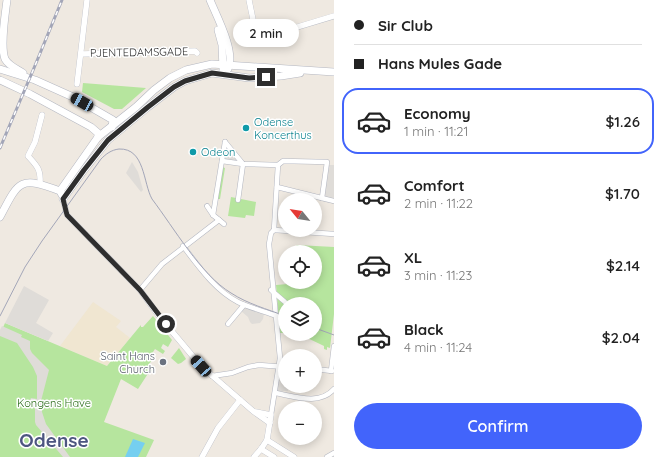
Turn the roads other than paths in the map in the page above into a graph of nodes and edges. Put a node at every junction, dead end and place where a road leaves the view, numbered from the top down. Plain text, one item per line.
1 (7, 0) edge
2 (87, 0) edge
3 (210, 0) edge
4 (249, 0) edge
5 (334, 16) edge
6 (257, 39) junction
7 (0, 42) edge
8 (248, 42) dead end
9 (197, 52) dead end
10 (82, 54) junction
11 (225, 68) junction
12 (0, 69) edge
13 (311, 71) junction
14 (334, 72) edge
15 (0, 80) edge
16 (35, 80) junction
17 (77, 84) dead end
18 (66, 113) junction
19 (42, 115) dead end
20 (110, 128) junction
21 (122, 128) junction
22 (98, 137) junction
23 (222, 161) junction
24 (243, 164) junction
25 (278, 165) junction
26 (84, 170) junction
27 (40, 184) junction
28 (277, 187) junction
29 (60, 191) junction
30 (302, 193) edge
31 (322, 198) joint
32 (63, 199) junction
33 (238, 200) dead end
34 (334, 201) edge
35 (207, 206) dead end
36 (213, 215) junction
37 (0, 216) edge
38 (219, 220) junction
39 (224, 224) dead end
40 (274, 230) junction
41 (334, 234) edge
42 (183, 246) junction
43 (140, 290) junction
44 (273, 292) junction
45 (279, 297) edge
46 (244, 305) junction
47 (277, 316) junction
48 (228, 324) dead end
49 (334, 346) edge
50 (279, 349) edge
51 (278, 366) edge
52 (331, 371) edge
53 (278, 373) edge
54 (212, 376) junction
55 (334, 389) edge
56 (275, 393) junction
57 (240, 400) junction
58 (253, 411) junction
59 (271, 415) junction
60 (270, 424) junction
61 (267, 440) junction
62 (261, 449) junction
63 (334, 454) edge
64 (202, 457) edge
65 (254, 457) edge
66 (274, 457) edge
67 (294, 457) edge
68 (327, 457) edge

1 - 7 street
2 - 10 street
3 - 11 street
4 - 6 street
5 - 6 street
6 - 8 street
7 - 16 street
9 - 10 street, PJENTEDAMSGADE
10 - 17 street
11 - 13 street
11 - 13 street
11 - 20 street
11 - 21 street
12 - 16 street
13 - 14 street
15 - 18 street
16 - 20 street
18 - 20 street
18 - 22 street
19 - 27 street
20 - 21 street
20 - 22 street
20 - 26 street
21 - 26 street
22 - 29 street
23 - 24 street
23 - 24 street
23 - 36 street
24 - 25 street
24 - 33 street
25 - 28 street
25 - 31 street
26 - 32 street
27 - 29 street
27 - 37 street
28 - 30 street
28 - 40 street
29 - 32 street
31 - 34 street
32 - 43 street
35 - 36 street
36 - 38 street
38 - 39 street
38 - 42 street
40 - 41 street
40 - 44 street
42 - 43 street
42 - 46 street
43 - 54 street
44 - 45 street
44 - 47 street
46 - 47 street
46 - 48 street
47 - 50 street
49 - 52 street
51 - 54 street
53 - 56 street
54 - 57 street
55 - 56 street
56 - 59 street
57 - 58 street
57 - 64 street
58 - 59 street
58 - 60 street
59 - 60 street
60 - 61 street
61 - 62 street
61 - 67 street
62 - 65 street
62 - 66 street
63 - 68 street

